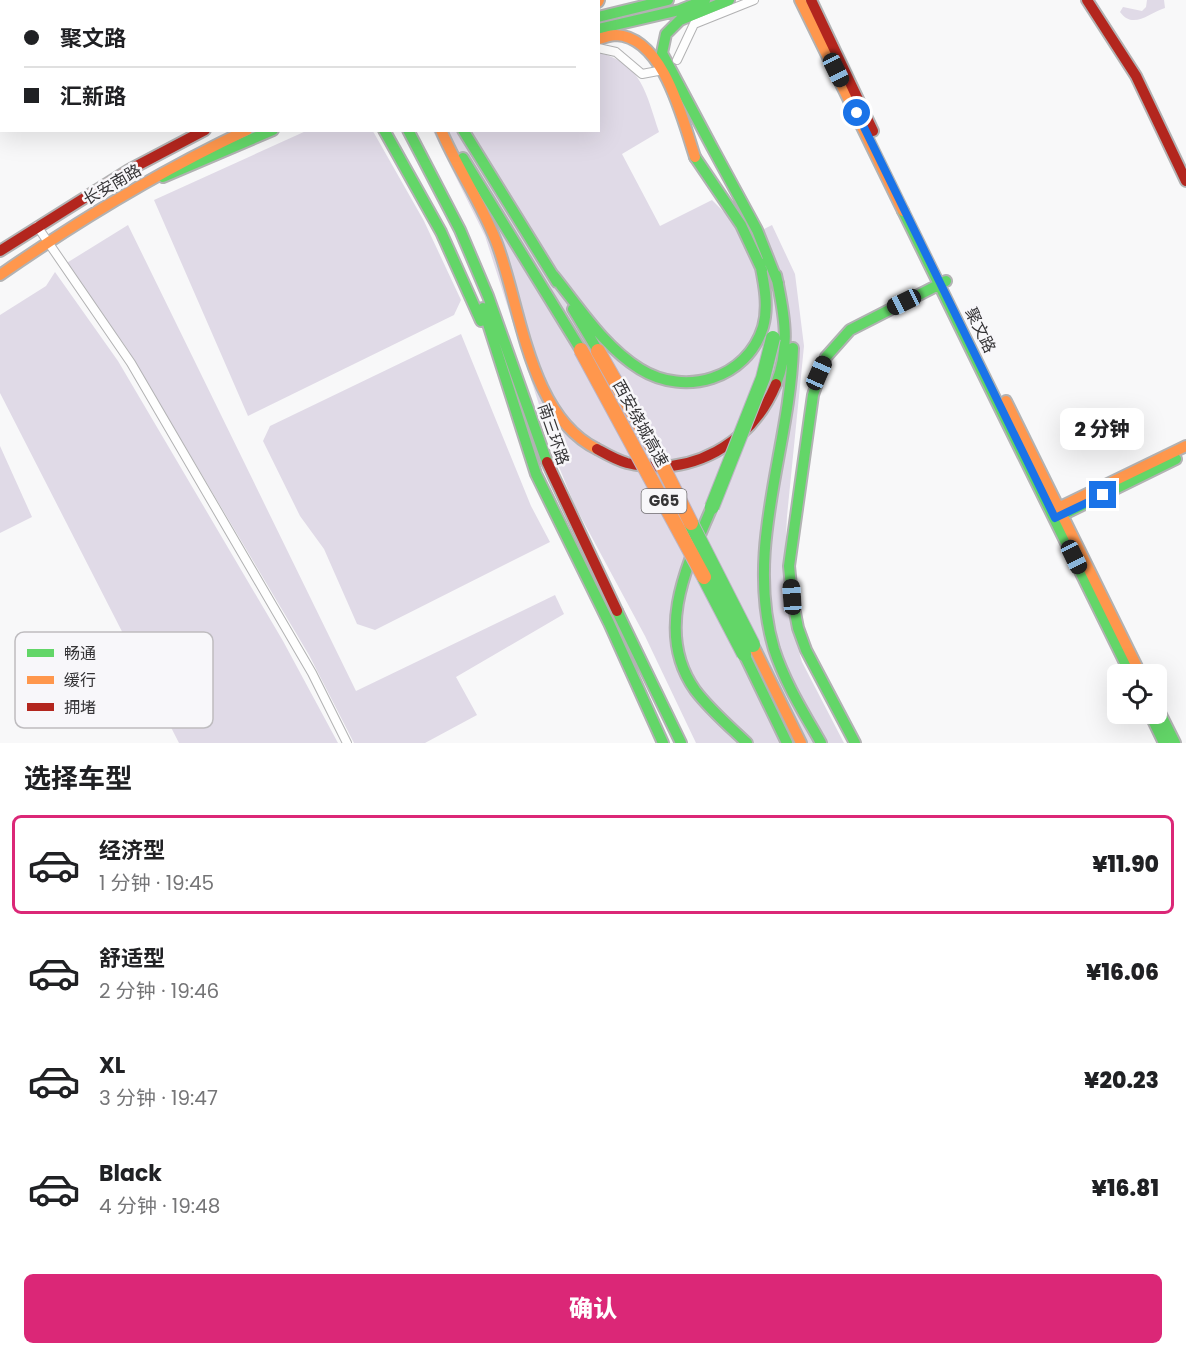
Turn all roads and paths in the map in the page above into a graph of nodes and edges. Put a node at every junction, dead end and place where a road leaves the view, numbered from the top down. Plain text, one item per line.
1 (669, 0) edge
2 (705, 0) edge
3 (729, 0) edge
4 (754, 0) edge
5 (801, 0) edge
6 (811, 0) edge
7 (1088, 0) edge
8 (600, 17) edge
9 (600, 30) edge
10 (600, 39) edge
11 (600, 48) edge
12 (677, 60) dead end
13 (658, 71) dead end
14 (201, 132) edge
15 (243, 132) edge
16 (268, 132) edge
17 (385, 132) edge
18 (399, 132) edge
19 (409, 132) edge
20 (418, 132) edge
21 (442, 132) edge
22 (447, 132) edge
23 (464, 132) edge
24 (151, 180) junction
25 (1186, 181) edge
26 (37, 226) junction
27 (49, 243) junction
28 (0, 252) edge
29 (760, 263) junction
30 (0, 275) edge
31 (553, 275) junction
32 (776, 275) junction
33 (944, 282) junction
34 (484, 297) junction
35 (498, 358) junction
36 (517, 378) junction
37 (1186, 447) edge
38 (1186, 454) edge
39 (1057, 513) junction
40 (1126, 664) edge
41 (1136, 664) edge
42 (1155, 724) edge
43 (1166, 724) edge
44 (347, 743) edge
45 (663, 743) edge
46 (681, 743) edge
47 (747, 743) edge
48 (787, 743) edge
49 (801, 743) edge
50 (821, 743) edge
51 (855, 743) edge
52 (1164, 743) edge
53 (1175, 743) edge

1 - 8 main road
2 - 9 main road
3 - 32 main road
4 - 12 street
5 - 33 main road, 聚文路
6 - 33 main road, 聚文路
7 - 25 main road
10 - 29 main road
11 - 13 street
14 - 26 main road, 长安南路
15 - 24 main road, 长安南路
16 - 24 main road
17 - 35 main road
18 - 34 main road, 南三环路
19 - 34 main road, 南三环路
20 - 36 main road
21 - 32 main road, bridge
22 - 48 main road, 西安绕城高速 / G65, bridge
23 - 31 main road, 西安绕城高速 / G65
24 - 27 main road, 长安南路
26 - 27 street
26 - 28 main road, 长安南路
27 - 30 main road, 长安南路
27 - 44 street
29 - 31 main road
29 - 47 main road, bridge
31 - 49 main road, 西安绕城高速 / G65, bridge
32 - 50 main road
33 - 39 main road, 聚文路
33 - 51 main road
34 - 35 main road, 南三环路
34 - 36 main road, 南三环路
35 - 45 main road, 南三环路
36 - 46 main road, 南三环路
37 - 39 main road
38 - 39 main road
39 - 40 main road, 聚文路
39 - 41 main road, 聚文路
42 - 52 main road
43 - 53 main road

